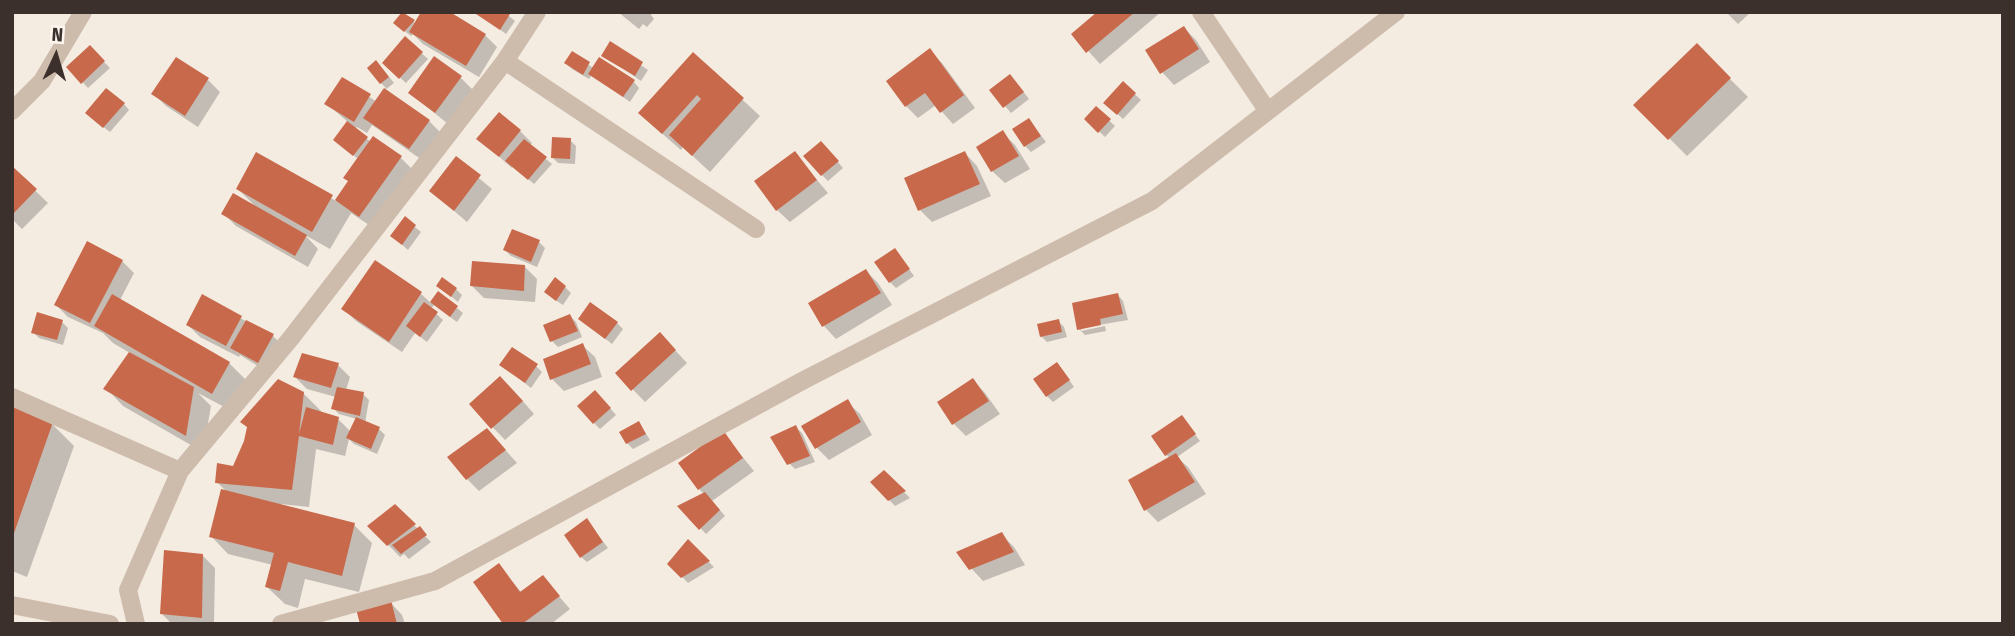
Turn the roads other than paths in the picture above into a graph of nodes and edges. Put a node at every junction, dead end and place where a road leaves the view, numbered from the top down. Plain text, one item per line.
1 (83, 12) edge
2 (537, 12) edge
3 (1201, 12) edge
4 (1396, 12) edge
5 (505, 61) junction
6 (1267, 110) junction
7 (12, 111) edge
8 (756, 229) dead end
9 (12, 397) edge
10 (180, 471) junction
11 (12, 605) edge
12 (110, 624) edge
13 (136, 624) edge
14 (281, 624) edge

1 - 7 street
2 - 5 street
3 - 6 street
4 - 6 street
5 - 8 street
5 - 10 street
6 - 14 street
9 - 10 street
10 - 13 street
11 - 12 street

